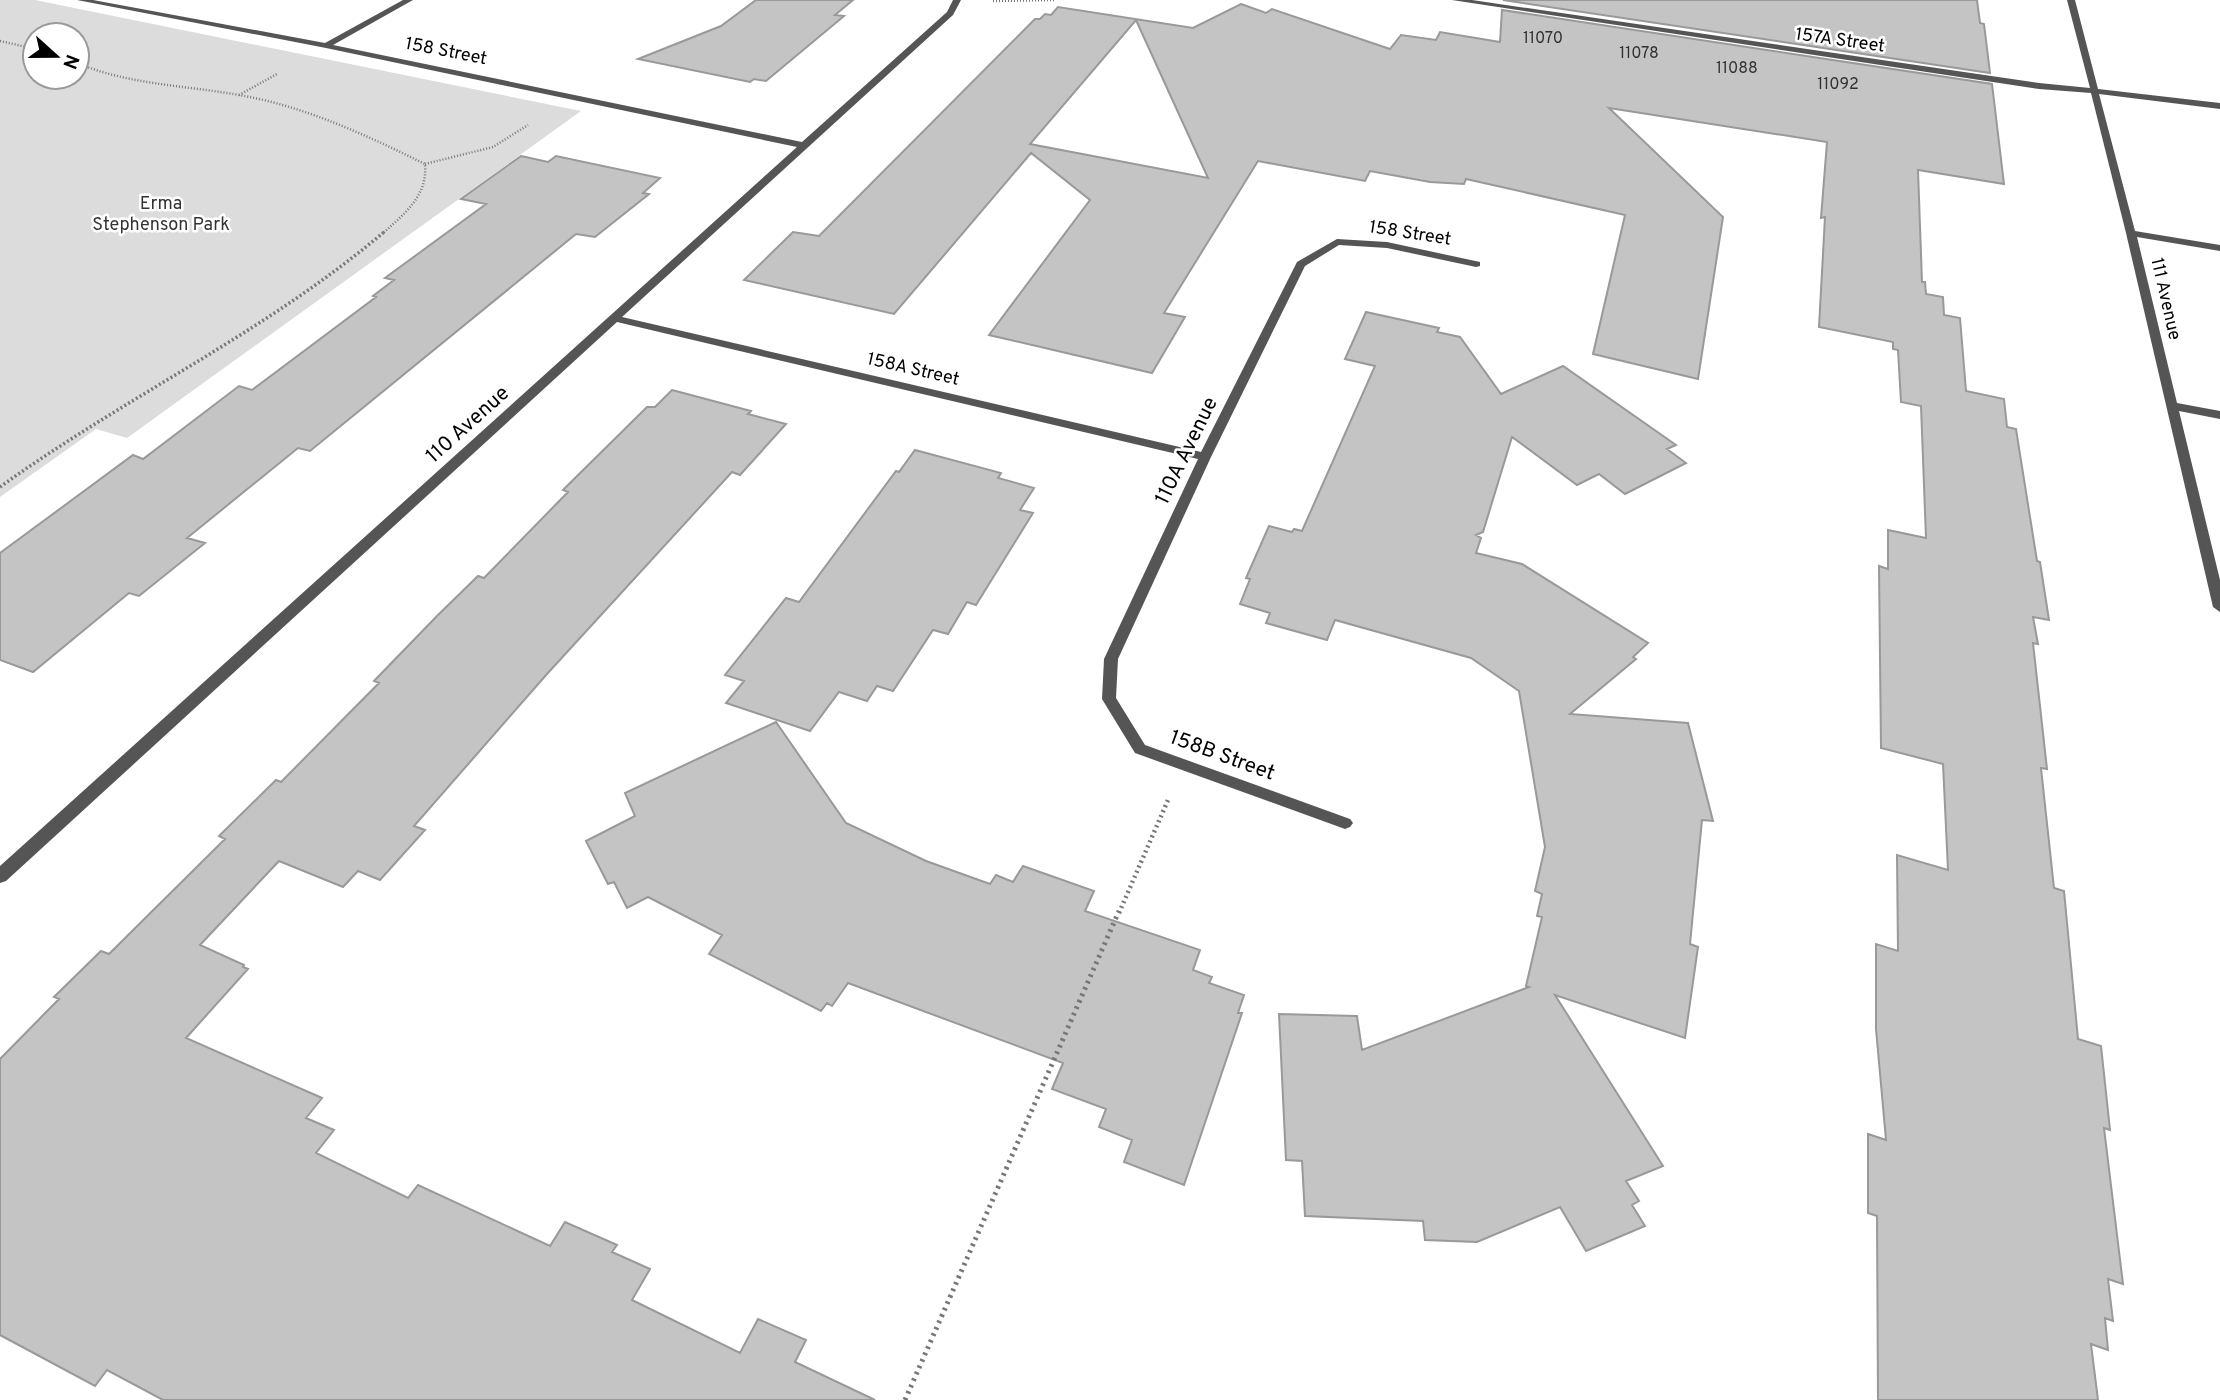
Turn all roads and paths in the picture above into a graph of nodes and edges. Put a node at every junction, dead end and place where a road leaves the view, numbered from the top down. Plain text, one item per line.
1 (81, 0) edge
2 (409, 0) edge
3 (957, 0) edge
4 (1054, 0) edge
5 (1456, 0) edge
6 (2071, 0) edge
7 (993, 1) edge
8 (0, 41) edge
9 (21, 46) edge
10 (326, 46) junction
11 (91, 68) edge
12 (2096, 90) junction
13 (2220, 106) edge
14 (533, 122) dead end
15 (803, 145) junction
16 (425, 164) junction
17 (2131, 233) junction
18 (1337, 242) joint
19 (2220, 248) edge
20 (1476, 264) dead end
21 (614, 318) junction
22 (2172, 406) junction
23 (2220, 415) edge
24 (1205, 457) junction
25 (0, 487) edge
26 (2220, 607) edge
27 (1109, 699) joint
28 (1173, 789) dead end
29 (1345, 823) dead end
30 (0, 876) edge
31 (905, 1400) edge

1 - 10 street, 158 Street
2 - 10 street
3 - 15 street, 110 Avenue
4 - 7 path
5 - 12 street, 157A Street
6 - 12 street, 111 Avenue
8 - 9 path
10 - 15 street, 158 Street
11 - 16 path
12 - 13 street, 157A Street
12 - 17 street, 111 Avenue
14 - 16 path
15 - 21 street, 110 Avenue
16 - 25 path
17 - 19 street
17 - 22 street, 111 Avenue
18 - 20 street, 158 Street
18 - 24 street, 110A Avenue
21 - 24 street, 158A Street
21 - 30 street, 110 Avenue
22 - 23 street
22 - 26 street, 111 Avenue
24 - 27 street, 110A Avenue
27 - 29 street, 158B Street
28 - 31 path

